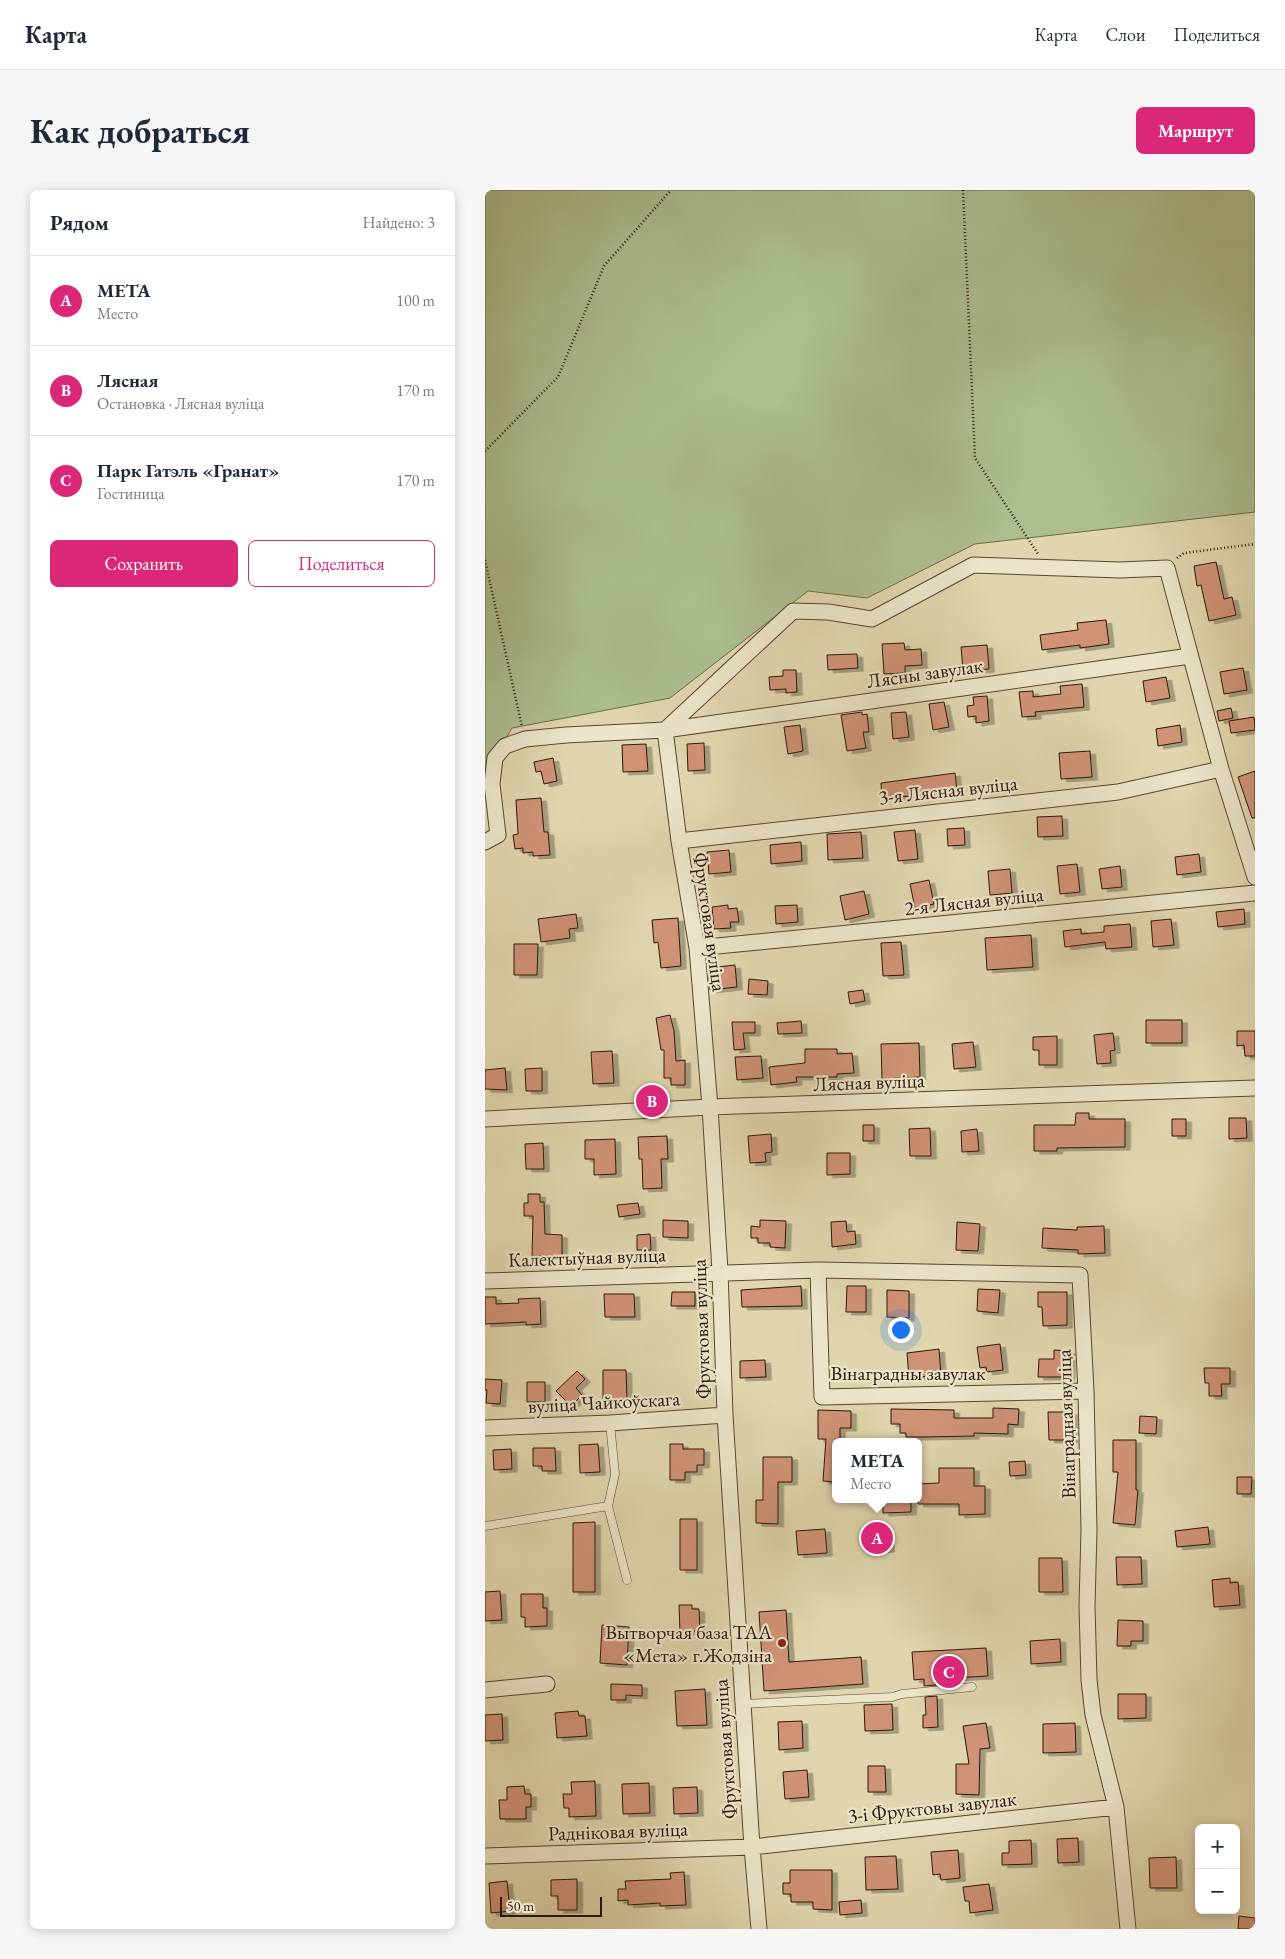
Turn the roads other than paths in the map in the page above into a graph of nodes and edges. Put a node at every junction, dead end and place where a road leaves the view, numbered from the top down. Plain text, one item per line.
1 (1190, 656) junction
2 (665, 730) junction
3 (1221, 770) junction
4 (679, 841) junction
5 (485, 842) edge
6 (1255, 877) edge
7 (1255, 893) edge
8 (697, 948) junction
9 (1255, 1088) edge
10 (710, 1107) junction
11 (485, 1119) edge
12 (818, 1270) junction
13 (719, 1272) junction
14 (485, 1280) edge
15 (1087, 1391) junction
16 (725, 1415) junction
17 (609, 1423) junction
18 (485, 1428) edge
19 (608, 1506) junction
20 (485, 1526) edge
21 (627, 1580) dead end
22 (547, 1684) dead end
23 (972, 1687) dead end
24 (485, 1690) edge
25 (743, 1704) junction
26 (1116, 1807) junction
27 (752, 1847) junction
28 (485, 1856) edge
29 (759, 1929) edge
30 (1128, 1929) edge

1 - 2 street, Лясны завулак
1 - 2 street
1 - 3 street
2 - 4 street, Фруктовая вуліца
2 - 5 street, Лясны завулак
3 - 4 street, 3-я Лясная вуліца
3 - 6 street
4 - 8 street, Фруктовая вуліца
7 - 8 street, 2-я Лясная вуліца
8 - 10 street, Фруктовая вуліца
9 - 10 street, Лясная вуліца
10 - 11 street, Лясная вуліца
10 - 13 street, Фруктовая вуліца
12 - 13 street, Вінаградная вуліца
12 - 15 street, Вінаградная вуліца
12 - 15 street, Вінаградны завулак
13 - 14 street, Калектыўная вуліца
13 - 16 street, Фруктовая вуліца
15 - 26 street, Вінаградная вуліца
16 - 17 street, вуліца Чайкоўскага
16 - 25 street, Фруктовая вуліца
17 - 18 street, вуліца Чайкоўскага
17 - 19 lane
19 - 20 lane
19 - 21 lane
22 - 24 street
23 - 25 lane
25 - 27 street, Фруктовая вуліца
26 - 27 street, 3-і Фруктовы завулак
26 - 30 street, Вінаградная вуліца
27 - 28 street, Радніковая вуліца
27 - 29 street, Фруктовая вуліца

